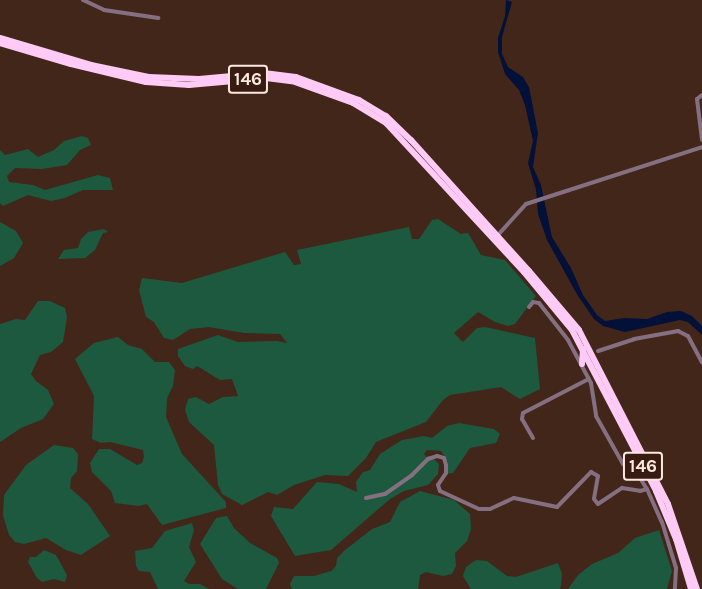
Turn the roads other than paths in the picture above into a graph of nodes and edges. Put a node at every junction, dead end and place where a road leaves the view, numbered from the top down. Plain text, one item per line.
1 (82, 0) edge
2 (158, 18) dead end
3 (0, 38) edge
4 (0, 43) edge
5 (702, 95) edge
6 (702, 140) edge
7 (702, 147) edge
8 (498, 236) junction
9 (529, 307) dead end
10 (583, 348) junction
11 (598, 351) dead end
12 (702, 362) edge
13 (582, 364) junction
14 (590, 379) junction
15 (533, 438) dead end
16 (647, 489) junction
17 (366, 498) dead end
18 (675, 589) edge
19 (691, 589) edge
20 (697, 589) edge

1 - 2 street
3 - 8 highway, 146
4 - 10 highway, 146
5 - 6 street
7 - 8 street
8 - 20 highway, 146
9 - 13 street
10 - 13 highway
10 - 19 highway, 146
11 - 12 street
13 - 14 street
14 - 15 street
14 - 16 street
16 - 17 street
16 - 18 street

